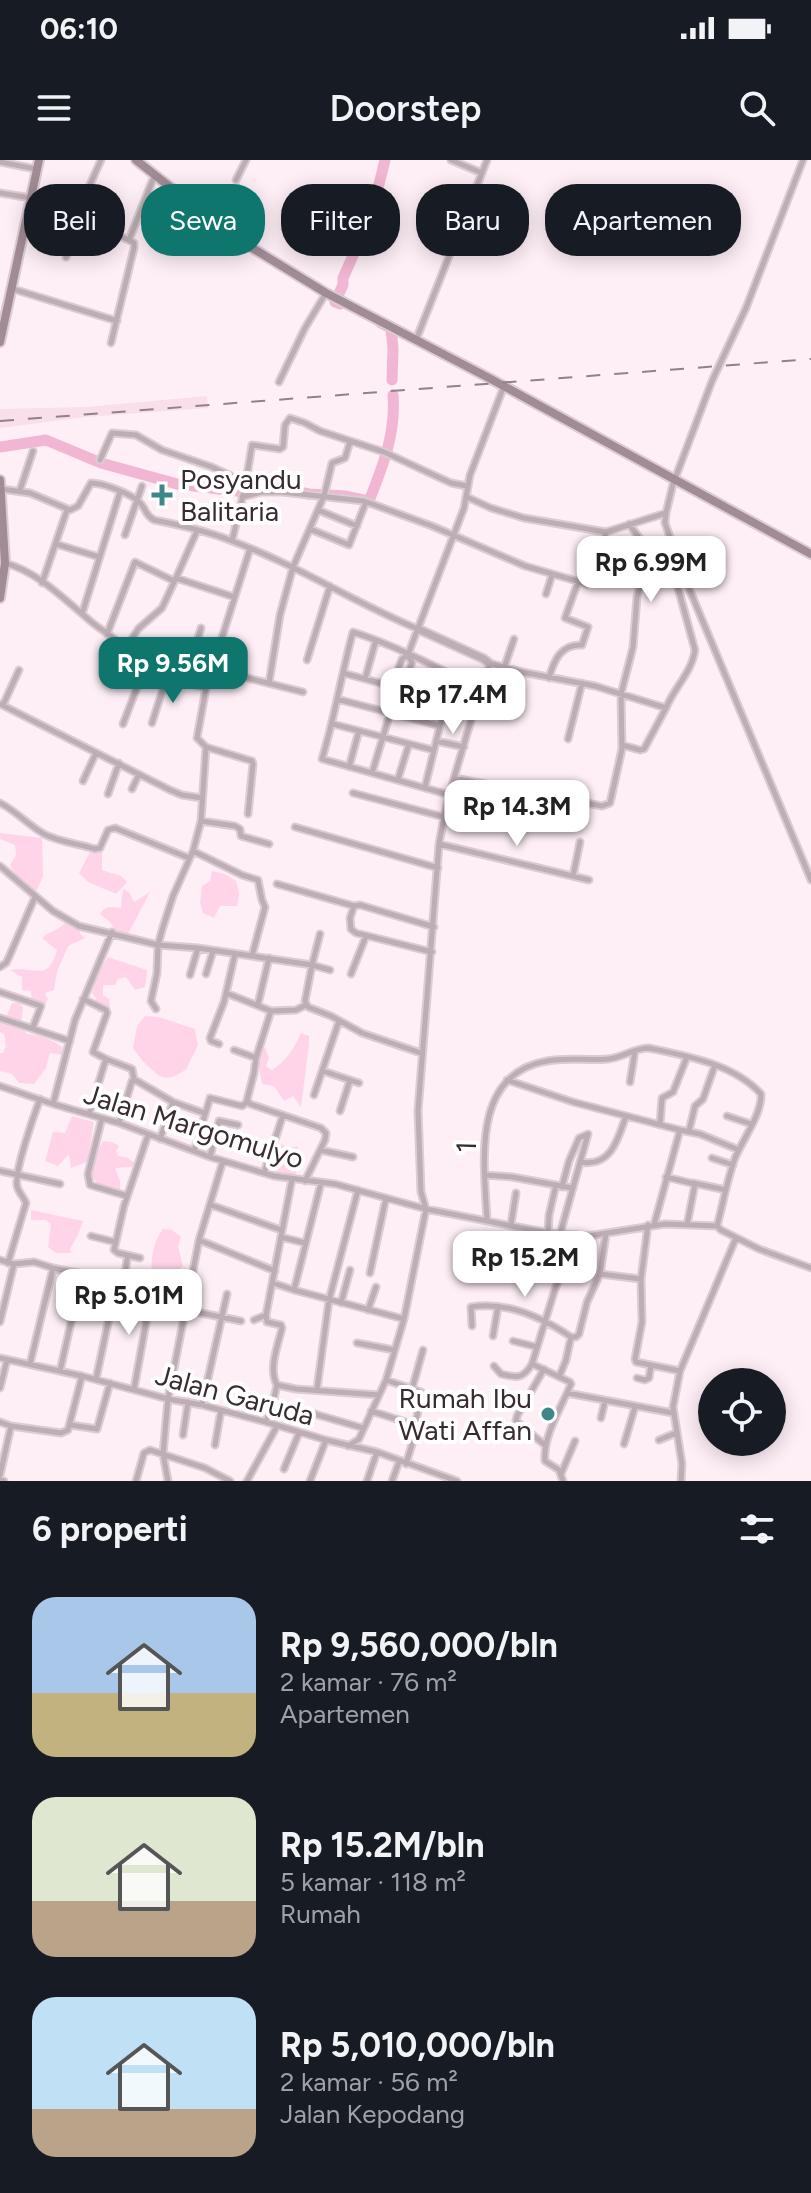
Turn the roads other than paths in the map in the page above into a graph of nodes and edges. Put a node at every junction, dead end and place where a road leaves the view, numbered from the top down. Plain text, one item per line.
1 (101, 160) edge
2 (136, 160) edge
3 (246, 160) edge
4 (451, 160) edge
5 (487, 160) edge
6 (803, 160) edge
7 (0, 162) edge
8 (38, 165) edge
9 (482, 173) junction
10 (155, 174) junction
11 (236, 180) dead end
12 (90, 184) edge
13 (0, 193) edge
14 (24, 197) edge
15 (24, 233) edge
16 (125, 238) edge
17 (129, 240) junction
18 (13, 289) junction
19 (334, 297) junction
20 (117, 321) junction
21 (416, 340) junction
22 (0, 342) edge
23 (111, 343) dead end
24 (279, 382) dead end
25 (504, 386) junction
26 (350, 442) junction
27 (33, 451) dead end
28 (100, 460) dead end
29 (675, 479) junction
30 (0, 480) edge
31 (245, 485) junction
32 (142, 486) dead end
33 (467, 486) junction
34 (1, 489) edge
35 (20, 490) junction
36 (120, 492) junction
37 (324, 495) junction
38 (242, 497) junction
39 (467, 497) junction
40 (137, 500) junction
41 (366, 502) junction
42 (67, 510) junction
43 (318, 510) junction
44 (666, 513) junction
45 (629, 524) junction
46 (357, 526) junction
47 (310, 529) junction
48 (197, 531) junction
49 (606, 532) junction
50 (125, 535) dead end
51 (454, 535) junction
52 (232, 541) junction
53 (56, 544) junction
54 (250, 548) junction
55 (811, 554) edge
56 (677, 555) junction
57 (99, 557) junction
58 (647, 557) junction
59 (5, 563) junction
60 (293, 567) junction
61 (683, 574) junction
62 (552, 575) junction
63 (175, 579) junction
64 (578, 582) junction
65 (42, 583) junction
66 (330, 586) junction
67 (546, 594) dead end
68 (234, 597) junction
69 (0, 598) edge
70 (82, 614) junction
71 (201, 628) dead end
72 (418, 629) junction
73 (107, 634) junction
74 (514, 639) dead end
75 (376, 640) junction
76 (145, 646) dead end
77 (123, 648) junction
78 (408, 655) junction
79 (307, 660) dead end
80 (489, 663) junction
81 (504, 668) junction
82 (212, 669) junction
83 (19, 670) dead end
84 (104, 670) dead end
85 (141, 672) junction
86 (343, 673) junction
87 (455, 676) junction
88 (548, 678) junction
89 (166, 679) junction
90 (365, 679) junction
91 (185, 683) junction
92 (269, 683) junction
93 (582, 683) junction
94 (397, 687) junction
95 (206, 688) junction
96 (480, 690) junction
97 (303, 692) dead end
98 (621, 694) junction
99 (337, 699) junction
100 (446, 701) junction
101 (1, 704) edge
102 (666, 708) junction
103 (390, 713) junction
104 (152, 723) dead end
105 (123, 724) dead end
106 (333, 724) junction
107 (440, 726) junction
108 (359, 731) junction
109 (384, 737) junction
110 (568, 739) dead end
111 (436, 741) junction
112 (409, 744) junction
113 (622, 745) junction
114 (206, 747) junction
115 (464, 747) junction
116 (433, 750) junction
117 (96, 753) junction
118 (119, 763) junction
119 (349, 767) junction
120 (372, 773) junction
121 (139, 774) junction
122 (454, 778) junction
123 (398, 779) junction
124 (83, 781) dead end
125 (425, 787) junction
126 (132, 789) dead end
127 (353, 793) dead end
128 (528, 793) junction
129 (108, 794) dead end
130 (450, 795) junction
131 (202, 798) junction
132 (0, 803) edge
133 (248, 814) dead end
134 (444, 817) junction
135 (201, 821) junction
136 (522, 821) dead end
137 (295, 827) dead end
138 (580, 842) dead end
139 (269, 844) dead end
140 (439, 844) junction
141 (193, 851) junction
142 (189, 858) junction
143 (0, 866) edge
144 (438, 868) junction
145 (573, 876) junction
146 (589, 880) dead end
147 (811, 880) edge
148 (277, 884) dead end
149 (35, 897) junction
150 (354, 906) junction
151 (434, 927) junction
152 (112, 932) junction
153 (320, 934) dead end
154 (366, 936) junction
155 (158, 945) junction
156 (198, 948) junction
157 (213, 951) junction
158 (432, 952) junction
159 (235, 954) junction
160 (252, 956) junction
161 (269, 958) junction
162 (312, 965) junction
163 (0, 967) edge
164 (330, 970) dead end
165 (206, 974) dead end
166 (351, 974) dead end
167 (190, 975) dead end
168 (0, 992) edge
169 (226, 993) junction
170 (83, 999) junction
171 (258, 1004) junction
172 (306, 1005) junction
173 (156, 1009) dead end
174 (271, 1011) junction
175 (0, 1018) edge
176 (339, 1021) junction
177 (33, 1027) junction
178 (70, 1041) junction
179 (219, 1044) dead end
180 (234, 1050) dead end
181 (635, 1051) junction
182 (421, 1053) junction
183 (687, 1057) junction
184 (256, 1058) junction
185 (106, 1059) junction
186 (715, 1065) junction
187 (323, 1071) junction
188 (506, 1079) junction
189 (134, 1080) junction
190 (350, 1080) junction
191 (630, 1082) dead end
192 (359, 1083) dead end
193 (0, 1086) edge
194 (314, 1095) dead end
195 (40, 1099) junction
196 (173, 1102) junction
197 (247, 1102) junction
198 (53, 1104) junction
199 (340, 1111) dead end
200 (204, 1113) junction
201 (89, 1114) junction
202 (283, 1115) junction
203 (626, 1116) junction
204 (727, 1116) dead end
205 (102, 1118) junction
206 (119, 1123) junction
207 (751, 1124) junction
208 (238, 1125) dead end
209 (660, 1125) junction
210 (680, 1130) junction
211 (689, 1131) junction
212 (148, 1135) junction
213 (160, 1139) junction
214 (320, 1150) junction
215 (739, 1150) junction
216 (194, 1151) junction
217 (210, 1157) junction
218 (353, 1157) dead end
219 (712, 1158) dead end
220 (223, 1161) junction
221 (580, 1162) junction
222 (733, 1165) junction
223 (0, 1171) edge
224 (264, 1173) junction
225 (18, 1175) junction
226 (485, 1175) junction
227 (666, 1177) junction
228 (292, 1179) junction
229 (305, 1181) junction
230 (321, 1183) junction
231 (693, 1183) junction
232 (60, 1184) dead end
233 (559, 1186) junction
234 (572, 1188) junction
235 (358, 1190) junction
236 (726, 1190) junction
237 (516, 1193) dead end
238 (127, 1196) junction
239 (386, 1198) junction
240 (211, 1205) junction
241 (426, 1209) junction
242 (487, 1220) junction
243 (511, 1224) junction
244 (651, 1225) junction
245 (687, 1225) junction
246 (717, 1226) junction
247 (281, 1233) junction
248 (548, 1233) junction
249 (560, 1234) junction
250 (606, 1234) junction
251 (91, 1236) dead end
252 (576, 1236) junction
253 (736, 1238) junction
254 (199, 1240) junction
255 (115, 1242) junction
256 (305, 1243) junction
257 (140, 1258) dead end
258 (127, 1259) dead end
259 (0, 1260) edge
260 (11, 1263) junction
261 (53, 1268) junction
262 (811, 1268) edge
263 (350, 1270) dead end
264 (275, 1271) junction
265 (370, 1273) dead end
266 (82, 1274) junction
267 (600, 1274) junction
268 (641, 1279) junction
269 (117, 1281) junction
270 (124, 1283) junction
271 (273, 1283) junction
272 (376, 1287) dead end
273 (152, 1290) junction
274 (294, 1290) junction
275 (227, 1294) dead end
276 (187, 1298) junction
277 (329, 1300) junction
278 (341, 1303) junction
279 (498, 1307) junction
280 (186, 1310) junction
281 (368, 1310) junction
282 (266, 1315) junction
283 (221, 1317) junction
284 (404, 1319) junction
285 (254, 1320) dead end
286 (545, 1320) junction
287 (241, 1321) dead end
288 (0, 1322) edge
289 (472, 1326) dead end
290 (493, 1336) dead end
291 (571, 1337) junction
292 (513, 1341) dead end
293 (357, 1343) dead end
294 (537, 1347) junction
295 (394, 1350) junction
296 (423, 1350) dead end
297 (4, 1359) edge
298 (30, 1364) junction
299 (532, 1364) junction
300 (651, 1365) junction
301 (494, 1366) dead end
302 (544, 1369) junction
303 (60, 1371) junction
304 (680, 1371) junction
305 (82, 1376) junction
306 (559, 1377) junction
307 (637, 1378) dead end
308 (96, 1379) junction
309 (386, 1380) junction
310 (110, 1383) junction
311 (277, 1385) junction
312 (0, 1388) edge
313 (134, 1389) junction
314 (317, 1389) junction
315 (412, 1389) junction
316 (567, 1393) junction
317 (379, 1395) junction
318 (168, 1399) junction
319 (605, 1401) junction
320 (188, 1402) junction
321 (273, 1402) junction
322 (202, 1405) junction
323 (635, 1407) junction
324 (221, 1410) junction
325 (371, 1411) junction
326 (673, 1413) junction
327 (601, 1418) dead end
328 (0, 1422) edge
329 (266, 1422) junction
330 (71, 1425) junction
331 (415, 1425) junction
332 (11, 1426) junction
333 (277, 1426) junction
334 (363, 1428) junction
335 (299, 1433) junction
336 (676, 1433) junction
337 (183, 1435) dead end
338 (359, 1439) junction
339 (326, 1440) junction
340 (659, 1440) dead end
341 (575, 1441) dead end
342 (624, 1444) dead end
343 (215, 1445) dead end
344 (348, 1446) junction
345 (546, 1446) junction
346 (365, 1449) junction
347 (377, 1452) junction
348 (163, 1454) junction
349 (403, 1463) junction
350 (284, 1469) dead end
351 (433, 1472) junction
352 (562, 1477) edge
353 (1, 1479) edge
354 (136, 1481) edge
355 (168, 1481) edge
356 (230, 1481) edge
357 (247, 1481) edge
358 (310, 1481) edge
359 (367, 1481) edge
360 (392, 1481) edge
361 (430, 1481) edge
362 (457, 1481) edge
363 (681, 1481) edge

1 - 12 street
2 - 10 main road
3 - 11 street
4 - 9 street
5 - 9 street
6 - 29 street
7 - 8 street
9 - 21 street
10 - 17 street
10 - 19 main road
13 - 14 street
15 - 18 main road
16 - 17 street
17 - 20 street
18 - 20 street
18 - 22 main road
19 - 21 main road
19 - 24 street
20 - 23 street
21 - 25 main road
25 - 29 main road
25 - 33 street
26 - 31 street
26 - 33 street
26 - 37 street
27 - 35 street
28 - 31 street
29 - 44 street
29 - 55 main road
30 - 34 main road
31 - 38 street
32 - 40 street
33 - 39 street
34 - 35 street
34 - 59 main road
35 - 42 street
36 - 40 street
36 - 42 street
36 - 57 street
37 - 38 street
37 - 41 street
37 - 43 street
38 - 52 street
39 - 49 street
39 - 51 street
40 - 48 street
40 - 50 street
41 - 46 street
41 - 51 street
42 - 53 street
43 - 46 street
43 - 47 street
44 - 45 street
44 - 56 street
45 - 49 street
45 - 58 street
46 - 47 street
47 - 60 street
48 - 52 street
48 - 63 street
49 - 64 street
51 - 62 street
51 - 72 street
52 - 54 street
53 - 57 street
53 - 65 street
54 - 60 street
54 - 68 street
56 - 58 street
56 - 61 street
57 - 70 street
58 - 98 street
59 - 65 street
59 - 69 main road
60 - 66 street
60 - 92 street
61 - 102 street
61 - 147 street
62 - 64 street
62 - 67 street
63 - 68 street
63 - 73 street
63 - 77 street
64 - 88 street
65 - 70 street
66 - 72 street
66 - 79 street
68 - 82 street
70 - 73 street
71 - 91 street
72 - 78 street
72 - 80 street
73 - 77 street
74 - 81 street
75 - 78 street
75 - 86 street
75 - 90 street
76 - 85 street
77 - 84 street
77 - 85 street
78 - 87 street
78 - 94 street
78 - 94 street
80 - 81 street
80 - 96 street
81 - 88 street
82 - 92 street
82 - 95 street
83 - 101 street
85 - 89 street
85 - 105 street
86 - 90 street
86 - 99 street
87 - 96 street
87 - 100 street
88 - 93 street
89 - 91 street
89 - 104 street
90 - 94 street
91 - 95 street
92 - 97 street
93 - 98 street
93 - 110 street
94 - 100 street
94 - 103 street
95 - 114 street
96 - 115 street
98 - 102 street
98 - 113 street
99 - 103 street
99 - 106 street
100 - 107 street
101 - 117 street
102 - 113 street
103 - 107 street
103 - 109 street
106 - 108 street
106 - 119 street
107 - 111 street
108 - 109 street
108 - 119 street
109 - 112 street
109 - 120 street
111 - 115 street
111 - 116 street
112 - 116 street
112 - 123 street
113 - 128 street
114 - 131 street
114 - 133 street
115 - 122 street
116 - 125 street
117 - 118 street
117 - 124 street
118 - 121 street
118 - 129 street
119 - 120 street
120 - 123 street
121 - 126 street
121 - 131 street
122 - 128 street
122 - 130 street
123 - 125 street
125 - 130 street
127 - 134 street
128 - 136 street
130 - 134 street
131 - 135 street
132 - 142 street
134 - 140 street
135 - 139 street
135 - 141 street
137 - 144 street
138 - 145 street
140 - 144 street
140 - 145 street
141 - 142 street
141 - 160 street
142 - 155 street
143 - 149 street
144 - 151 street
145 - 146 street
148 - 150 street
149 - 152 street
149 - 163 street
150 - 151 street
150 - 154 street
151 - 158 street
152 - 155 street
152 - 170 street
153 - 162 street
154 - 158 street
154 - 166 street
155 - 156 street
155 - 173 street
156 - 157 street
156 - 167 street
157 - 159 street
157 - 165 street
158 - 182 street
159 - 160 street
159 - 169 street
160 - 161 street
161 - 162 street
161 - 171 street
162 - 164 street
162 - 172 street
168 - 177 street
169 - 171 street
169 - 179 street
170 - 178 street
170 - 185 street
171 - 174 street
172 - 174 street
172 - 176 street
174 - 184 street
175 - 177 street
176 - 182 street
176 - 187 street
177 - 178 street
178 - 198 street
180 - 184 street
181 - 183 street
181 - 188 street
181 - 191 street
182 - 241 street
183 - 186 street
183 - 209 street
184 - 197 street
185 - 189 street
185 - 201 street
186 - 207 street
186 - 211 street
187 - 190 street
187 - 194 street
188 - 203 street
188 - 226 street, 1
189 - 196 street
189 - 206 street
190 - 192 street
190 - 199 street
193 - 195 street, Jalan Margomulyo
195 - 198 street, Jalan Margomulyo
195 - 225 street
196 - 200 street
196 - 213 street
197 - 200 street
197 - 202 street
198 - 201 street, Jalan Margomulyo
200 - 216 street
201 - 205 street, Jalan Margomulyo
202 - 214 street
202 - 224 street
203 - 209 street
203 - 221 street
204 - 207 street
205 - 206 street, Jalan Margomulyo
205 - 238 street
206 - 212 street, Jalan Margomulyo
207 - 215 street
208 - 217 street
209 - 210 street
210 - 211 street
210 - 227 street
211 - 215 street
212 - 213 street, Jalan Margomulyo
212 - 238 street
213 - 216 street, Jalan Margomulyo
214 - 218 street
214 - 229 street
215 - 222 street
216 - 217 street, Jalan Margomulyo
217 - 220 street, Jalan Margomulyo
219 - 222 street
220 - 224 street, Jalan Margomulyo
220 - 240 street
221 - 233 street
221 - 234 street
222 - 236 street
223 - 225 street
224 - 228 street, Jalan Margomulyo
225 - 232 street
225 - 260 street
226 - 233 street
226 - 242 street, 1
227 - 231 street
227 - 244 street
228 - 229 street, Jalan Margomulyo
228 - 247 street
229 - 230 street, Jalan Margomulyo
230 - 235 street, Jalan Margomulyo
230 - 256 street
231 - 236 street
231 - 245 street
233 - 234 street
233 - 248 street
234 - 249 street
235 - 239 street, Jalan Margomulyo
235 - 277 street
236 - 246 street
237 - 243 street
238 - 255 street
239 - 241 street, Jalan Margomulyo
239 - 265 street
240 - 247 street
240 - 254 street
241 - 242 street, Jalan Margomulyo
241 - 284 street
242 - 243 street, Jalan Margomulyo
243 - 248 street, Jalan Margomulyo
244 - 245 street, Jalan Margomulyo
244 - 250 street, Jalan Margomulyo
244 - 268 street
245 - 246 street, Jalan Margomulyo
246 - 253 street
247 - 256 street
247 - 264 street
248 - 249 street, Jalan Margomulyo
249 - 252 street, Jalan Margomulyo
250 - 252 street, Jalan Margomulyo
250 - 267 street
251 - 255 street
252 - 286 street
253 - 262 street
253 - 304 street
254 - 264 street
254 - 276 street
255 - 257 street
256 - 274 street
258 - 270 street
259 - 260 street
260 - 261 street
260 - 288 street
261 - 266 street
261 - 298 street
263 - 278 street
264 - 271 street
266 - 269 street
266 - 303 street
267 - 268 street
267 - 291 street
268 - 300 street
269 - 270 street
269 - 308 street
270 - 273 street
271 - 274 street
271 - 282 street
272 - 281 street
273 - 276 street
273 - 313 street
274 - 277 street
275 - 283 street
276 - 280 street
277 - 278 street
277 - 314 street
278 - 281 street
279 - 286 street
279 - 289 street
279 - 290 street
280 - 283 street
280 - 318 street
281 - 284 street
282 - 285 street
282 - 311 street
283 - 287 street
283 - 322 street
284 - 295 street
286 - 291 street
286 - 294 street
291 - 306 street
292 - 294 street
293 - 295 street
294 - 299 street
295 - 309 street
296 - 315 street
297 - 298 street, Jalan Garuda
297 - 312 street
298 - 303 street, Jalan Garuda
299 - 301 street
299 - 302 street
300 - 304 street
300 - 307 street
302 - 306 street
302 - 345 street
303 - 305 street, Jalan Garuda
304 - 326 street
305 - 308 street, Jalan Garuda
305 - 330 street
306 - 316 street
308 - 310 street, Jalan Garuda
309 - 315 street
309 - 317 street
310 - 313 street, Jalan Garuda
310 - 330 street
311 - 314 street
311 - 321 street
313 - 318 street, Jalan Garuda
314 - 317 street
315 - 331 street
316 - 319 street
316 - 345 street
317 - 325 street
318 - 320 street, Jalan Garuda
318 - 348 street
319 - 323 street
319 - 327 street
320 - 322 street, Jalan Garuda
320 - 337 street
321 - 329 street
321 - 334 street
322 - 324 street, Jalan Garuda
323 - 326 street
323 - 342 street
324 - 329 street, Jalan Garuda
324 - 343 street
325 - 331 street
325 - 334 street
326 - 336 street
328 - 332 street
329 - 333 street, Jalan Garuda
330 - 332 street
331 - 349 street
332 - 353 street
333 - 335 street, Jalan Garuda
333 - 357 street
334 - 338 street
335 - 339 street, Jalan Garuda
335 - 350 street
336 - 340 street
336 - 363 street
338 - 344 street
338 - 346 street
339 - 344 street, Jalan Garuda
339 - 358 street
341 - 352 street
344 - 346 street, Jalan Garuda
345 - 352 street
346 - 347 street, Jalan Garuda
347 - 349 street, Jalan Garuda
347 - 359 street
348 - 354 street
348 - 355 street
348 - 356 street
349 - 351 street, Jalan Garuda
349 - 360 street
351 - 361 street
351 - 362 street, Jalan Garuda

